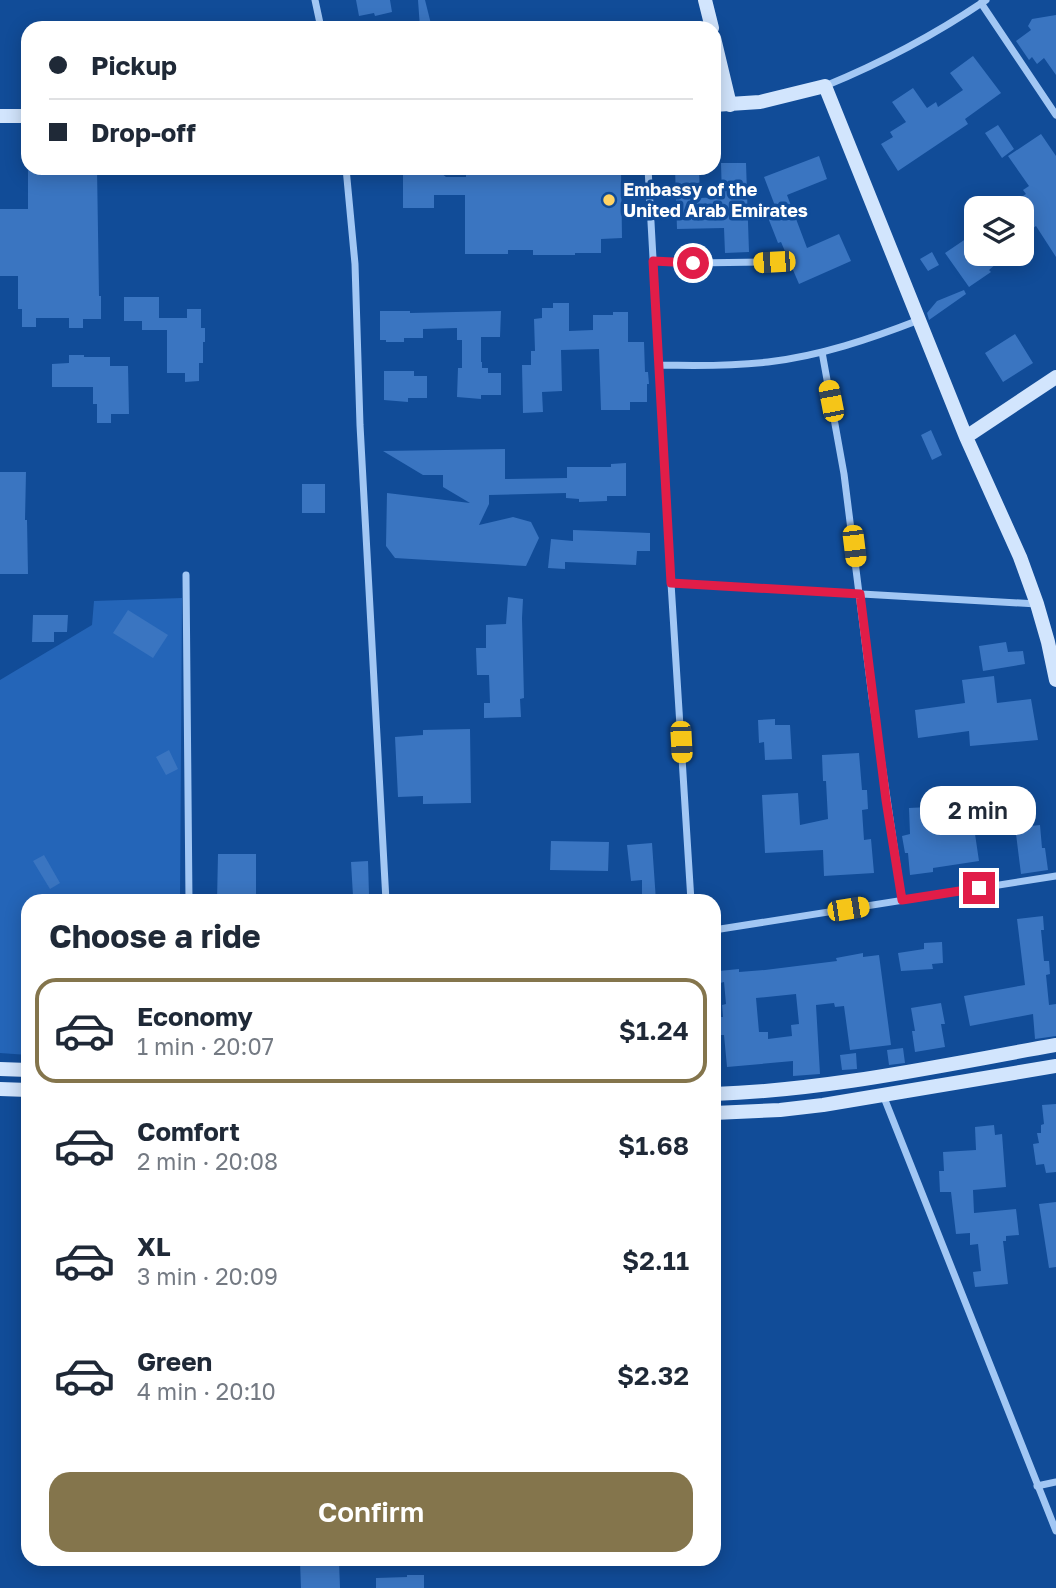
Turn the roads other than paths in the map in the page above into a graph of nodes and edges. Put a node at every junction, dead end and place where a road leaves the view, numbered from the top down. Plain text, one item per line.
1 (315, 0) edge
2 (705, 0) edge
3 (984, 2) edge
4 (320, 21) edge
5 (710, 21) edge
6 (721, 67) edge
7 (825, 86) junction
8 (721, 105) edge
9 (730, 105) junction
10 (1056, 115) edge
11 (0, 116) edge
12 (21, 116) edge
13 (347, 175) edge
14 (648, 175) edge
15 (653, 261) junction
16 (774, 262) dead end
17 (920, 320) junction
18 (822, 352) junction
19 (660, 365) junction
20 (1056, 377) edge
21 (966, 437) junction
22 (186, 575) dead end
23 (671, 583) junction
24 (860, 594) junction
25 (1037, 604) junction
26 (1056, 680) edge
27 (1056, 876) edge
28 (189, 894) edge
29 (386, 894) edge
30 (691, 894) edge
31 (902, 900) junction
32 (721, 929) edge
33 (1056, 1045) edge
34 (1056, 1066) edge
35 (0, 1069) edge
36 (21, 1070) edge
37 (0, 1089) edge
38 (21, 1090) edge
39 (721, 1094) edge
40 (883, 1095) junction
41 (721, 1113) edge
42 (1056, 1482) edge
43 (1037, 1486) junction
44 (1056, 1531) edge

1 - 4 street
2 - 5 main road
3 - 7 street
3 - 10 street
6 - 9 main road
7 - 9 main road
7 - 17 main road
8 - 9 main road
11 - 12 main road
13 - 29 street
14 - 15 street
15 - 16 street
15 - 19 street
17 - 18 street
17 - 21 main road
18 - 19 street
18 - 24 street
19 - 23 street
20 - 21 main road
21 - 25 main road
22 - 28 street
23 - 24 street
23 - 30 street
24 - 25 street
24 - 31 street
25 - 26 main road
27 - 31 street
31 - 32 street
33 - 39 main road
34 - 40 main road
35 - 36 main road
37 - 38 main road
40 - 41 main road
40 - 43 street
42 - 43 street
43 - 44 street

